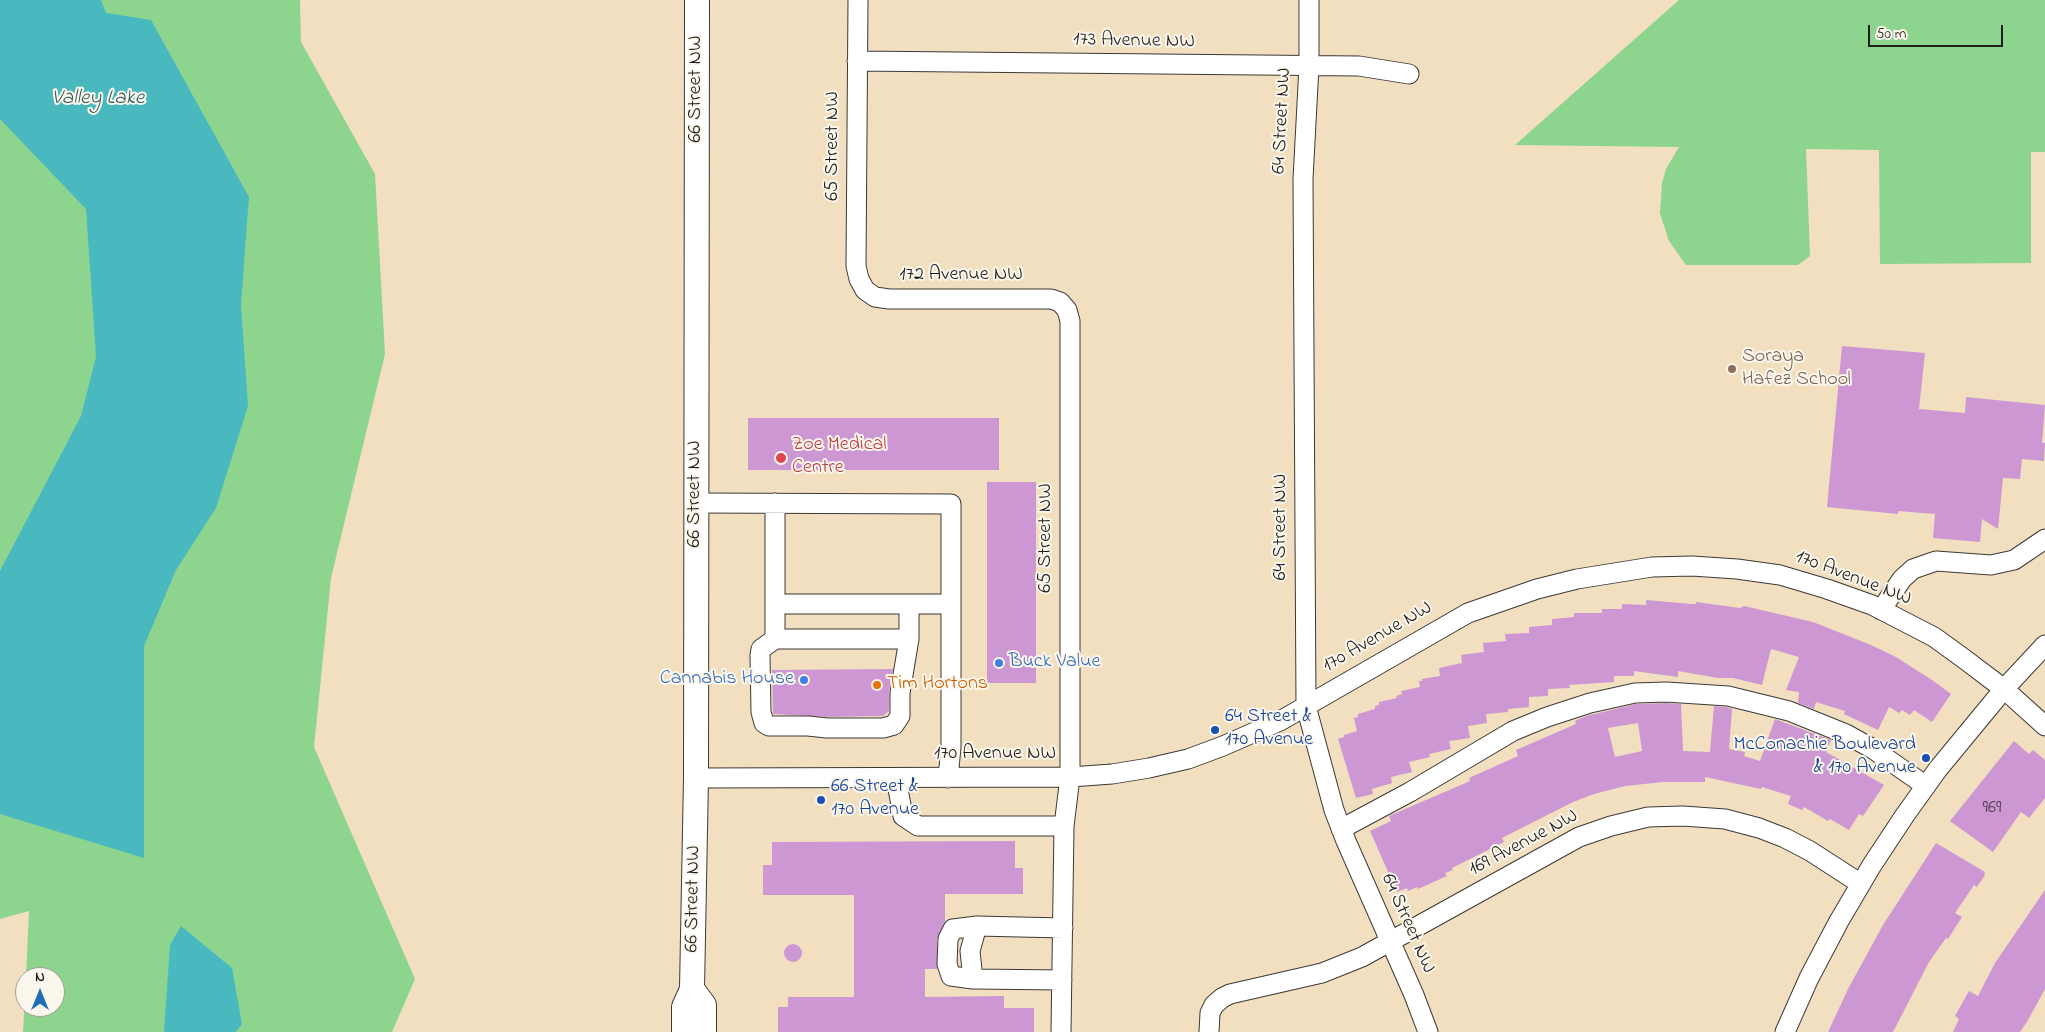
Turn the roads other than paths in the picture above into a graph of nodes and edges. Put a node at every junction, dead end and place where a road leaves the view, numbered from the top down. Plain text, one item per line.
1 (697, 0) edge
2 (858, 0) edge
3 (1309, 0) edge
4 (857, 61) junction
5 (1309, 66) junction
6 (1409, 74) dead end
7 (865, 290) joint
8 (1060, 302) joint
9 (696, 503) junction
10 (775, 503) junction
11 (2045, 538) edge
12 (775, 604) junction
13 (909, 604) junction
14 (951, 604) junction
15 (1881, 610) junction
16 (775, 639) junction
17 (909, 640) junction
18 (2045, 645) edge
19 (2004, 689) junction
20 (1306, 706) junction
21 (2045, 726) edge
22 (1070, 777) junction
23 (696, 778) junction
24 (896, 778) junction
25 (948, 778) junction
26 (1926, 786) junction
27 (1064, 826) junction
28 (1341, 828) junction
29 (1861, 884) junction
30 (1063, 928) junction
31 (1391, 943) junction
32 (1062, 980) junction
33 (692, 989) junction
34 (684, 1032) edge
35 (704, 1032) edge
36 (1061, 1032) edge
37 (1209, 1032) edge
38 (1428, 1032) edge
39 (1785, 1032) edge

1 - 9 main road, 66 Street NW
2 - 4 street, 65 Street NW
3 - 5 street, 64 Street NW
4 - 5 street, 173 Avenue NW
4 - 7 street, 65 Street NW
5 - 6 street, 173 Avenue NW
5 - 20 street, 64 Street NW
7 - 8 street, 172 Avenue NW
8 - 22 street, 65 Street NW
9 - 10 street
9 - 23 main road, 66 Street NW
10 - 12 street
10 - 14 street
11 - 15 street
12 - 13 street
12 - 16 street
13 - 14 street
13 - 17 street
14 - 25 street
15 - 19 street, 170 Avenue NW
15 - 20 street, 170 Avenue NW
16 - 17 street
16 - 17 street
18 - 19 street
19 - 21 street, 170 Avenue NW
19 - 26 street
20 - 22 street, 170 Avenue NW
20 - 28 street, 64 Street NW
22 - 25 street, 170 Avenue NW
22 - 27 street, 65 Street NW
23 - 24 street, 170 Avenue NW
23 - 33 main road, 66 Street NW
24 - 25 street, 170 Avenue NW
24 - 27 street
26 - 28 street
26 - 29 street
27 - 30 street, 65 Street NW
28 - 31 street, 64 Street NW
29 - 31 street, 169 Avenue NW
29 - 39 street
30 - 32 street, 65 Street NW
30 - 32 street
31 - 37 street, 169 Avenue NW
31 - 38 street, 64 Street NW
32 - 36 street, 65 Street NW
33 - 34 main road, 66 Street NW
33 - 35 main road

